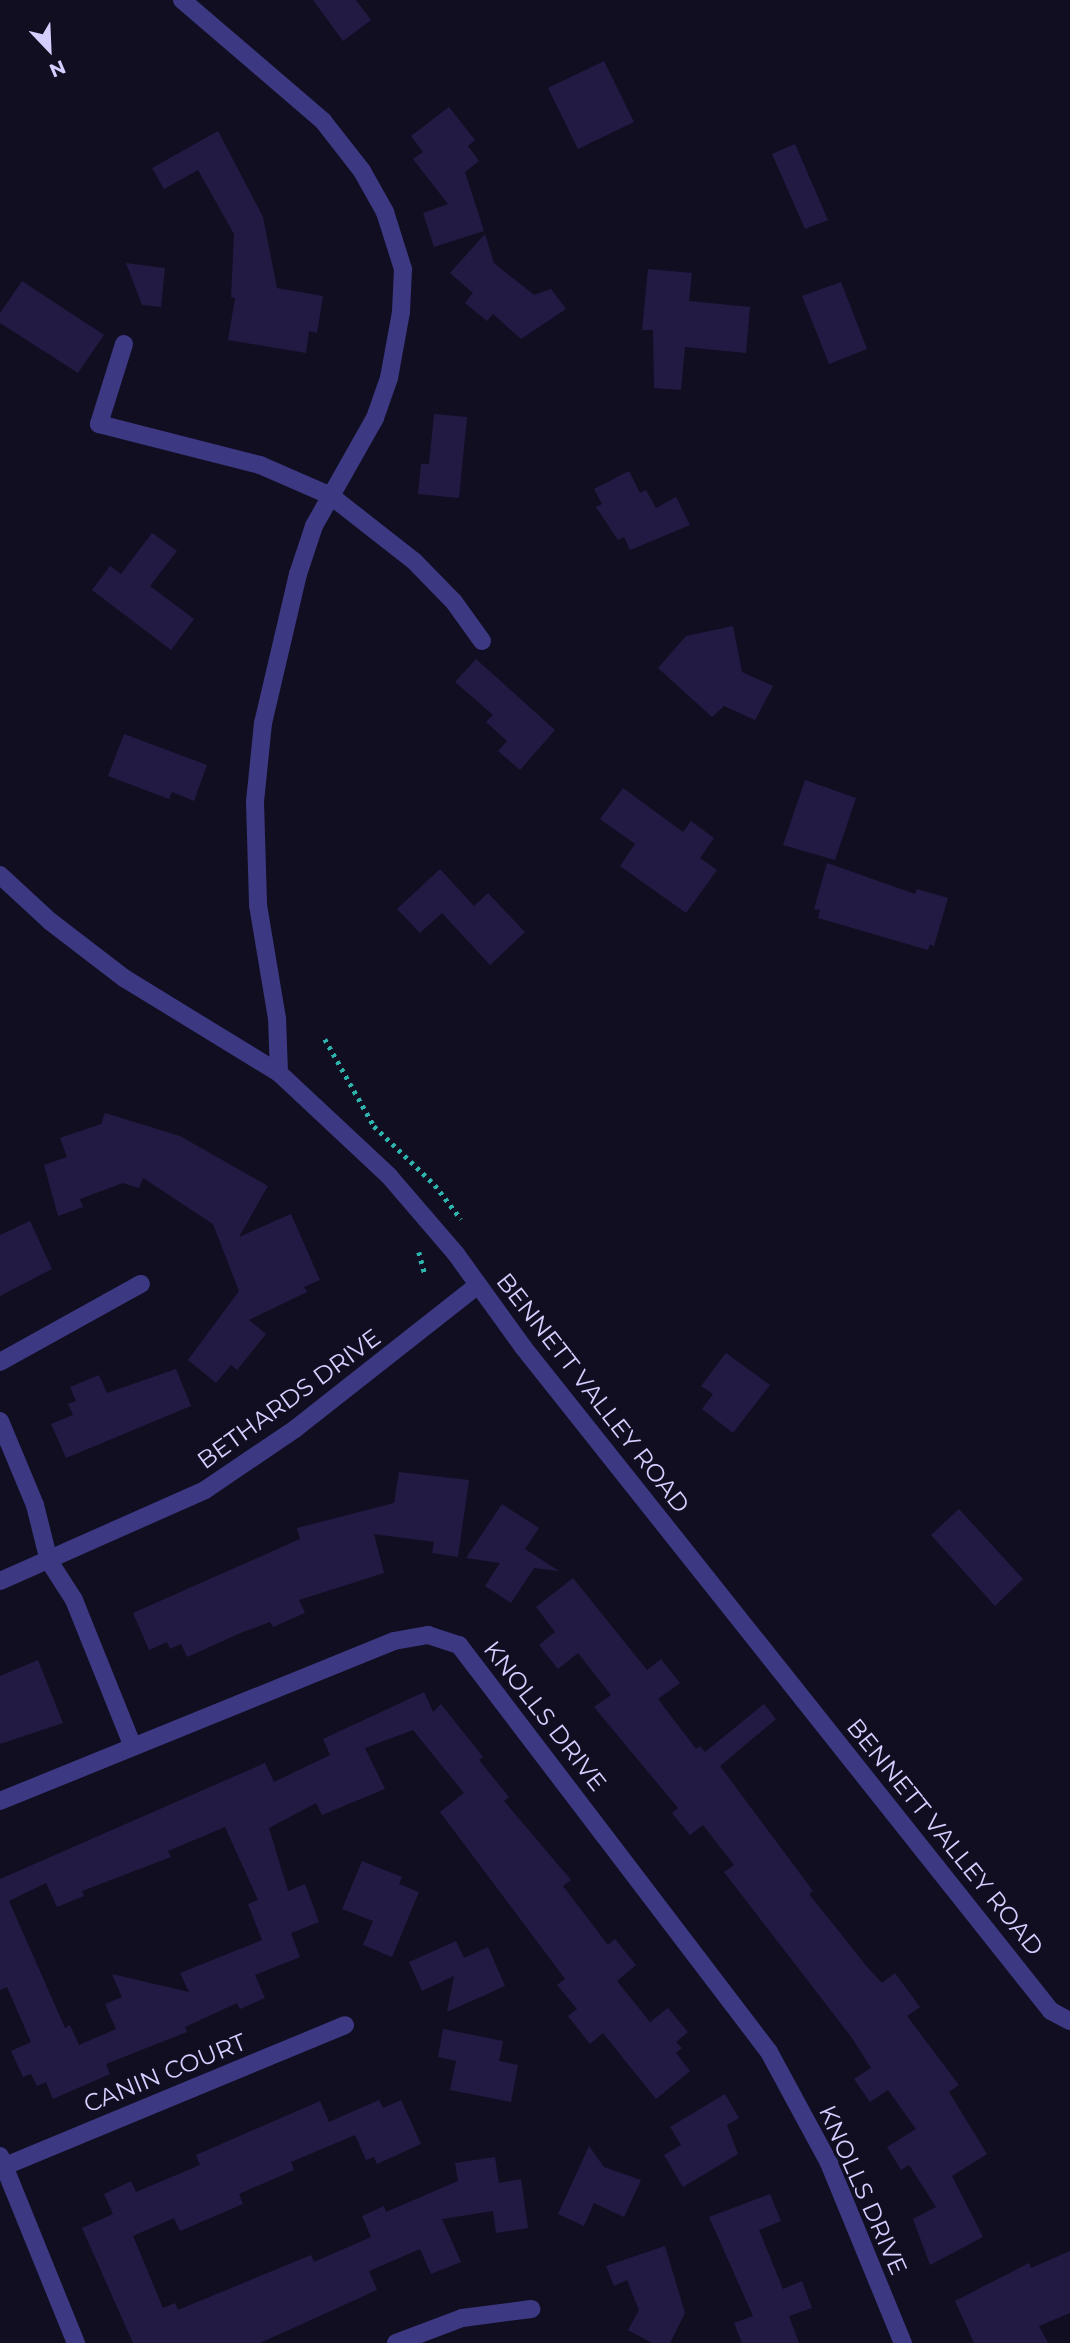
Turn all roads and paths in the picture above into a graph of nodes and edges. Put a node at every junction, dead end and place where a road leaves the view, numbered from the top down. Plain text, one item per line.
1 (184, 1) edge
2 (124, 344) dead end
3 (331, 496) junction
4 (482, 641) dead end
5 (0, 875) edge
6 (325, 1039) dead end
7 (279, 1073) junction
8 (461, 1219) dead end
9 (419, 1252) dead end
10 (425, 1274) dead end
11 (141, 1284) dead end
12 (478, 1286) junction
13 (0, 1362) edge
14 (0, 1421) edge
15 (49, 1561) junction
16 (0, 1581) edge
17 (132, 1744) junction
18 (0, 1801) edge
19 (1070, 2021) edge
20 (345, 2025) dead end
21 (2, 2161) edge
22 (531, 2308) dead end
23 (76, 2343) edge
24 (396, 2343) edge
25 (904, 2343) edge

1 - 3 street
2 - 3 street
3 - 4 street
3 - 7 street
5 - 7 street, BENNETT VALLEY ROAD
6 - 8 path
7 - 12 street, BENNETT VALLEY ROAD
9 - 10 path
11 - 13 street
12 - 15 street, BETHARDS DRIVE
12 - 19 street, BENNETT VALLEY ROAD
14 - 15 street
15 - 16 street, BETHARDS DRIVE
15 - 17 street
17 - 18 street, KNOLLS DRIVE
17 - 25 street, KNOLLS DRIVE
20 - 21 street, CANIN COURT
21 - 23 street
22 - 24 street

